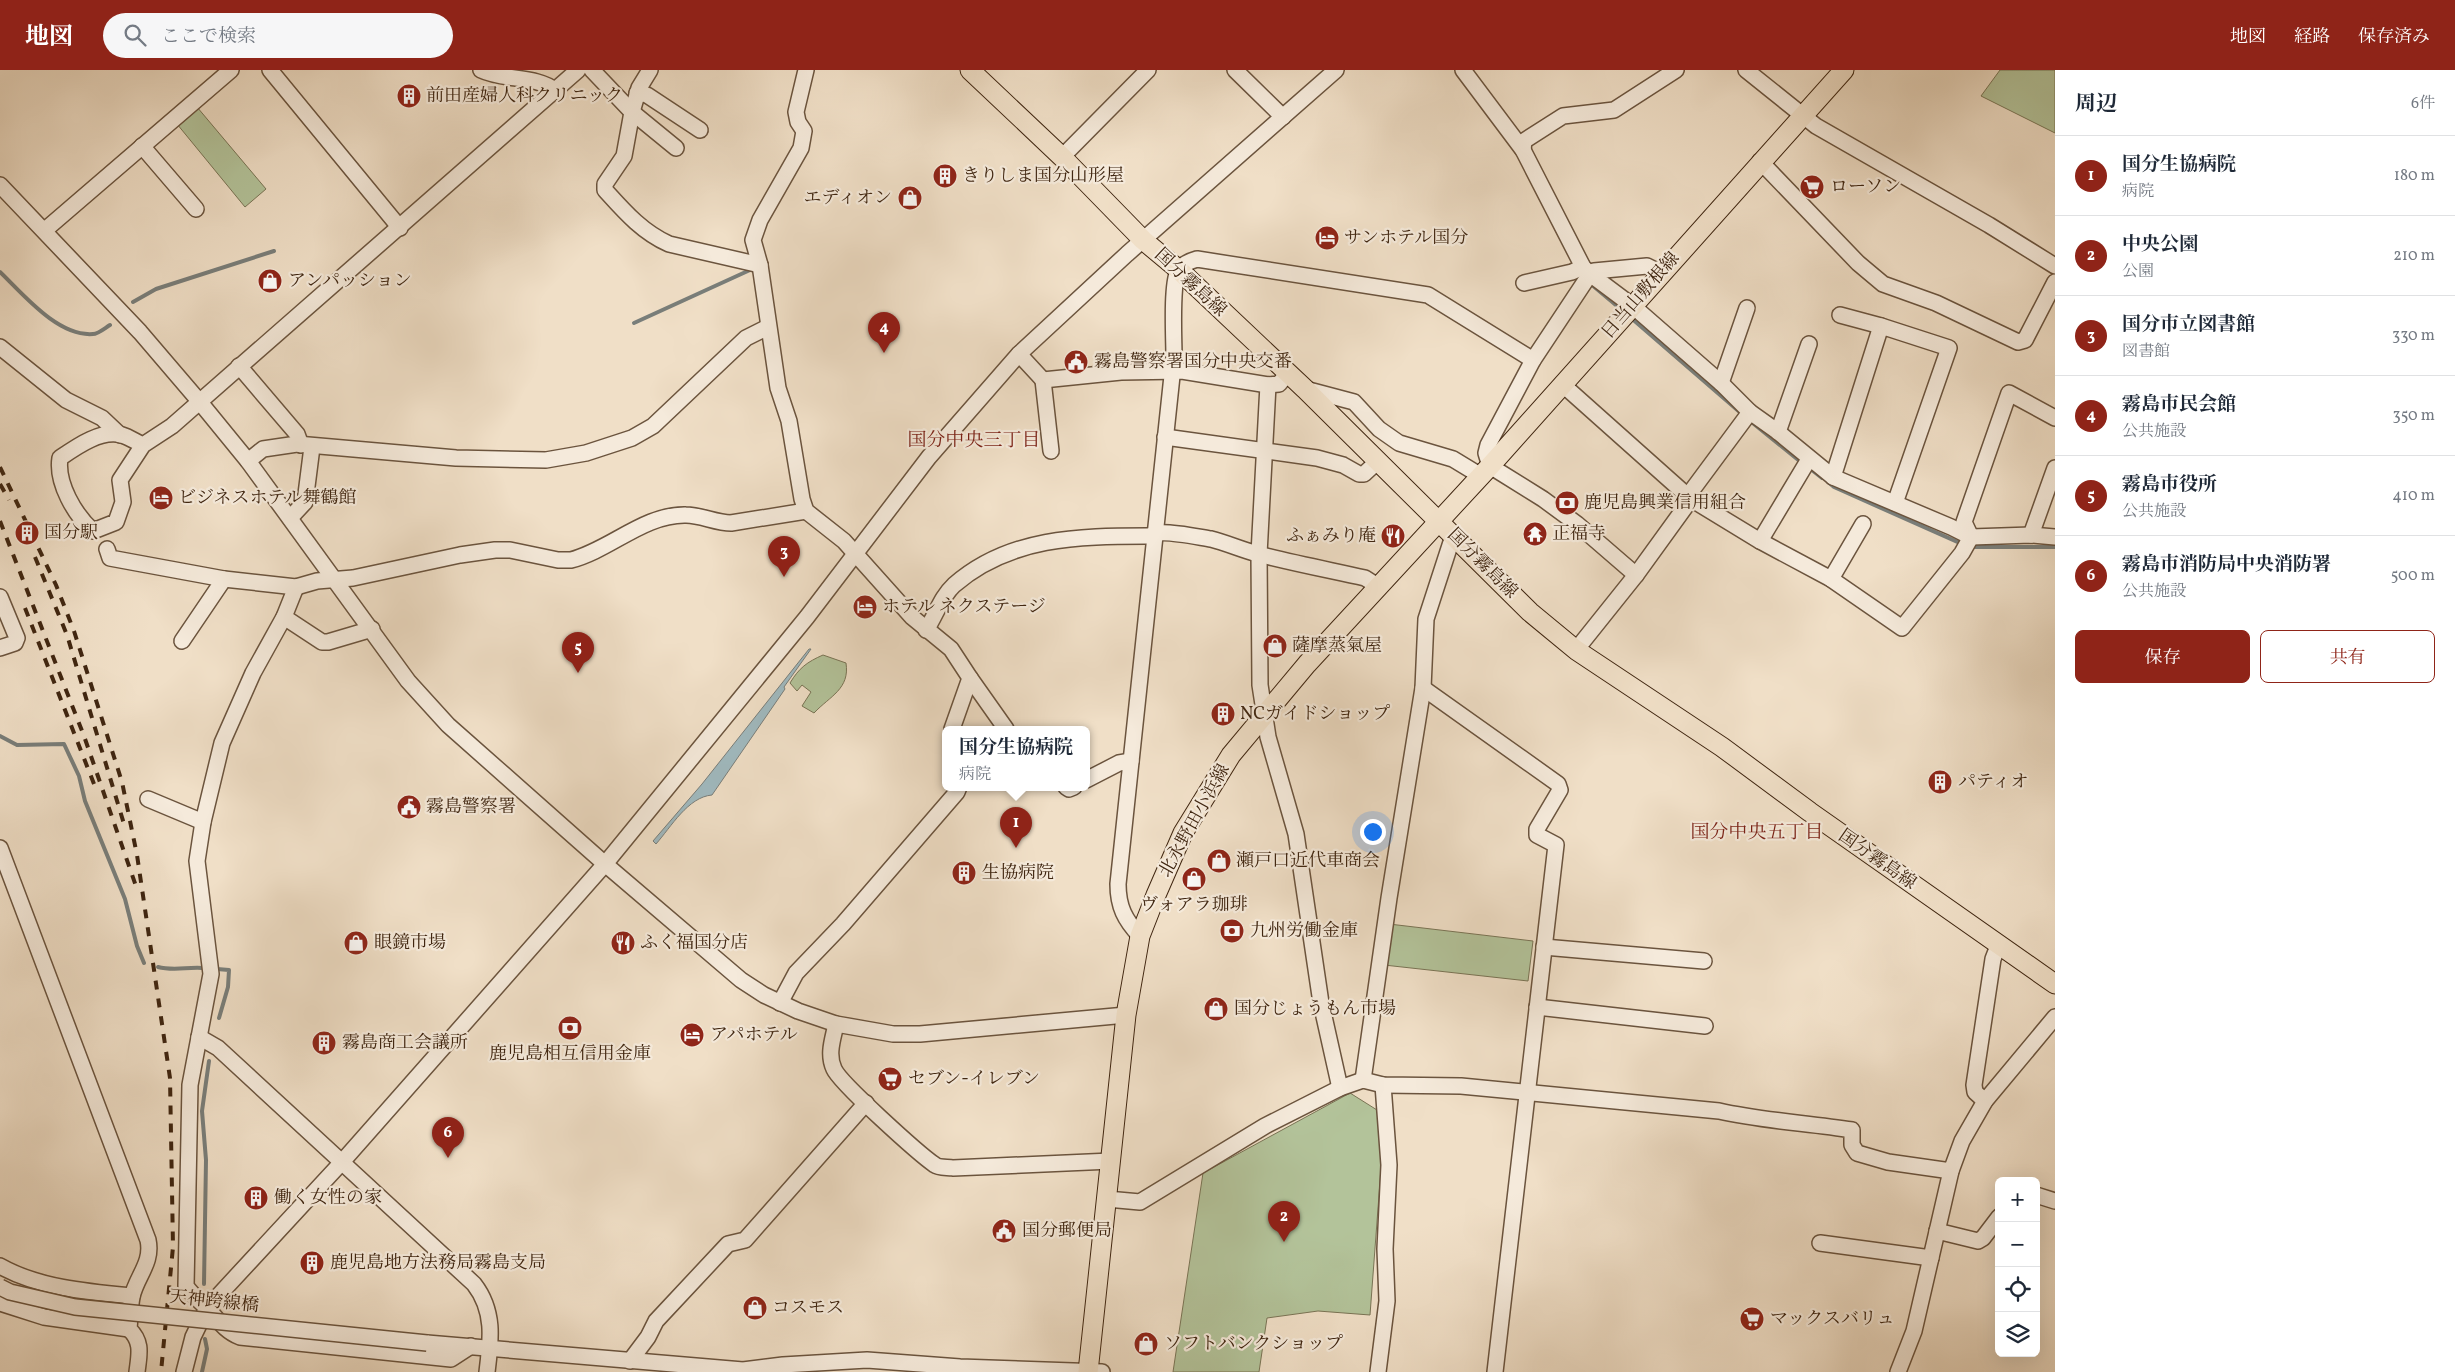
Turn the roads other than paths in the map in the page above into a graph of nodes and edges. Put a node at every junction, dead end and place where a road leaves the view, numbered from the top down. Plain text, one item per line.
1 (231, 70) edge
2 (270, 70) edge
3 (481, 70) edge
4 (578, 70) edge
5 (592, 70) edge
6 (650, 70) edge
7 (806, 70) edge
8 (970, 70) edge
9 (1148, 70) edge
10 (1235, 70) edge
11 (1336, 70) edge
12 (1463, 70) edge
13 (1676, 70) edge
14 (1746, 70) edge
15 (1844, 70) edge
16 (556, 91) junction
17 (637, 93) junction
18 (632, 112) junction
19 (1803, 116) junction
20 (1283, 117) junction
21 (700, 130) dead end
22 (142, 146) junction
23 (676, 148) dead end
24 (1523, 150) junction
25 (1062, 157) junction
26 (1760, 161) junction
27 (0, 184) edge
28 (196, 209) dead end
29 (400, 228) junction
30 (45, 230) junction
31 (1143, 240) junction
32 (760, 265) junction
33 (2055, 266) edge
34 (1179, 270) junction
35 (1661, 273) junction
36 (1586, 276) junction
37 (2055, 282) edge
38 (1524, 283) dead end
39 (1747, 308) dead end
40 (1629, 312) junction
41 (1840, 315) dead end
42 (1881, 326) junction
43 (768, 327) junction
44 (1809, 344) dead end
45 (0, 347) edge
46 (1019, 354) junction
47 (1533, 360) junction
48 (239, 366) junction
49 (1172, 371) junction
50 (1287, 374) junction
51 (1043, 380) junction
52 (1721, 383) junction
53 (1562, 384) junction
54 (1268, 385) junction
55 (1305, 389) junction
56 (199, 401) junction
57 (1747, 417) junction
58 (2055, 418) edge
59 (1778, 432) junction
60 (120, 435) junction
61 (1165, 437) junction
62 (143, 445) junction
63 (307, 446) junction
64 (1264, 449) junction
65 (1051, 451) dead end
66 (248, 461) junction
67 (1378, 462) junction
68 (1806, 465) junction
69 (2055, 468) edge
70 (1485, 471) junction
71 (1832, 477) junction
72 (1689, 498) junction
73 (1896, 503) junction
74 (806, 511) junction
75 (290, 518) junction
76 (1438, 521) junction
77 (1863, 524) dead end
78 (1155, 534) junction
79 (2031, 535) junction
80 (1453, 536) junction
81 (2055, 537) edge
82 (1760, 541) junction
83 (1967, 544) junction
84 (107, 549) dead end
85 (857, 554) junction
86 (1258, 554) junction
87 (1636, 575) junction
88 (336, 578) junction
89 (224, 579) junction
90 (1831, 579) junction
91 (296, 587) junction
92 (1379, 587) junction
93 (0, 597) edge
94 (284, 617) junction
95 (372, 629) junction
96 (926, 630) junction
97 (182, 641) dead end
98 (0, 648) edge
99 (1576, 650) junction
100 (970, 678) junction
101 (1423, 688) junction
102 (1264, 714) junction
103 (953, 726) edge
104 (1004, 726) edge
105 (1131, 761) junction
106 (1090, 778) edge
107 (957, 791) edge
108 (148, 800) dead end
109 (203, 822) junction
110 (0, 848) edge
111 (605, 864) junction
112 (1140, 936) junction
113 (1998, 946) junction
114 (1544, 947) junction
115 (1704, 961) dead end
116 (2055, 984) edge
117 (780, 1003) junction
118 (1538, 1007) junction
119 (1126, 1015) junction
120 (2055, 1017) edge
121 (836, 1024) junction
122 (1705, 1026) dead end
123 (199, 1037) junction
124 (1363, 1080) junction
125 (1383, 1085) junction
126 (1340, 1088) junction
127 (1528, 1093) junction
128 (1985, 1101) junction
129 (866, 1103) junction
130 (1111, 1161) junction
131 (342, 1162) junction
132 (1951, 1171) junction
133 (2040, 1196) edge
134 (1107, 1199) junction
135 (2055, 1200) edge
136 (1995, 1222) edge
137 (1937, 1231) junction
138 (1820, 1244) dead end
139 (1931, 1258) junction
140 (0, 1266) edge
141 (0, 1287) edge
142 (132, 1296) junction
143 (0, 1303) edge
144 (207, 1308) junction
145 (129, 1330) junction
146 (471, 1346) junction
147 (490, 1348) junction
148 (630, 1361) junction
149 (658, 1368) edge
150 (784, 1368) edge
151 (1093, 1371) edge
152 (137, 1372) edge
153 (184, 1372) edge
154 (488, 1372) edge
155 (1378, 1372) edge
156 (1495, 1372) edge
157 (1898, 1372) edge

1 - 22 street
2 - 29 street
3 - 16 street
4 - 16 street
5 - 18 street
6 - 17 street
7 - 32 street
8 - 25 main road, 国分霧島線
9 - 25 street
10 - 20 street
11 - 20 street
12 - 24 street
13 - 24 street
14 - 19 street
15 - 19 main road, 日当山敷根線
16 - 29 street
17 - 18 street
17 - 21 street
18 - 23 street
18 - 32 street
19 - 26 main road, 日当山敷根線
19 - 33 street
20 - 31 street
22 - 28 street
22 - 30 street
24 - 36 street
25 - 31 main road, 国分霧島線
26 - 35 main road, 日当山敷根線
26 - 37 street
27 - 30 street
29 - 48 street
30 - 56 street
31 - 34 main road, 国分霧島線
31 - 46 street
32 - 43 street
34 - 47 street
34 - 49 street
34 - 50 main road, 国分霧島線
35 - 36 street
35 - 40 main road, 日当山敷根線
36 - 38 street
36 - 40 street
36 - 47 street
39 - 52 street
40 - 52 street
40 - 53 main road, 日当山敷根線
41 - 42 street
42 - 71 street
42 - 73 street
43 - 63 street
43 - 74 street
44 - 59 street
45 - 60 street
46 - 51 street
46 - 85 street
47 - 70 street
48 - 56 street
48 - 63 street
49 - 51 street
49 - 54 street
49 - 61 street
50 - 54 street
50 - 55 main road, 国分霧島線
51 - 65 street
52 - 57 street
53 - 70 main road, 日当山敷根線
53 - 72 street
54 - 64 street
55 - 67 main road, 国分霧島線
55 - 70 street
56 - 62 street
56 - 66 street
57 - 59 street
57 - 72 street
58 - 83 street
59 - 68 street
60 - 62 street
60 - 62 street
61 - 64 street
61 - 78 street
63 - 66 street
63 - 75 street
64 - 67 street
64 - 86 street
66 - 75 street
67 - 76 main road, 国分霧島線
68 - 71 street
68 - 82 street
69 - 79 street
70 - 76 main road, 日当山敷根線
70 - 87 street
71 - 73 street
72 - 82 street
72 - 87 street
73 - 83 street
74 - 85 street
74 - 88 street
75 - 88 street
76 - 80 main road, 国分霧島線
76 - 92 main road, 北永野田小浜線
77 - 90 street
78 - 86 street
78 - 96 street
78 - 105 street
79 - 81 street
79 - 83 street
80 - 99 main road, 国分霧島線
80 - 101 street
82 - 90 street
83 - 90 street
84 - 89 street
85 - 96 street
85 - 111 street
86 - 92 street
86 - 102 street
87 - 99 street
88 - 91 street
88 - 95 street
89 - 91 street
89 - 97 street
91 - 94 street
92 - 102 main road, 北永野田小浜線
93 - 98 street
94 - 95 street
94 - 109 street
95 - 111 street
96 - 100 street
99 - 113 main road, 国分霧島線
100 - 103 street
100 - 104 street
101 - 114 street
101 - 124 street
102 - 112 main road, 北永野田小浜線
102 - 126 street
105 - 106 street
105 - 112 street
107 - 117 street
108 - 109 street
109 - 123 street
110 - 142 street
111 - 117 street
111 - 131 street
112 - 119 main road, 北永野田小浜線
113 - 116 main road, 国分霧島線
113 - 128 street
114 - 115 street
114 - 118 street
117 - 121 street
118 - 122 street
118 - 127 street
119 - 121 street
119 - 130 main road, 北永野田小浜線
120 - 128 street
121 - 129 street
123 - 131 street
123 - 144 street
124 - 125 street
124 - 126 street
125 - 127 street
125 - 155 street
126 - 134 street
127 - 132 street
127 - 156 street
128 - 132 street
129 - 130 street
129 - 148 street
130 - 134 main road, 北永野田小浜線
131 - 144 street
131 - 147 street
132 - 137 street
133 - 135 street
134 - 151 main road, 北永野田小浜線
136 - 137 street
137 - 139 street
138 - 139 street
139 - 157 street
140 - 142 street
141 - 146 street, 天神跨線橋, bridge
142 - 145 street
143 - 145 street
144 - 146 street
144 - 153 street
145 - 152 street
146 - 147 street, 天神跨線橋
147 - 148 street, 天神跨線橋
147 - 154 street
148 - 149 street, 天神跨線橋
149 - 150 street, 天神跨線橋
150 - 151 street, 天神跨線橋

